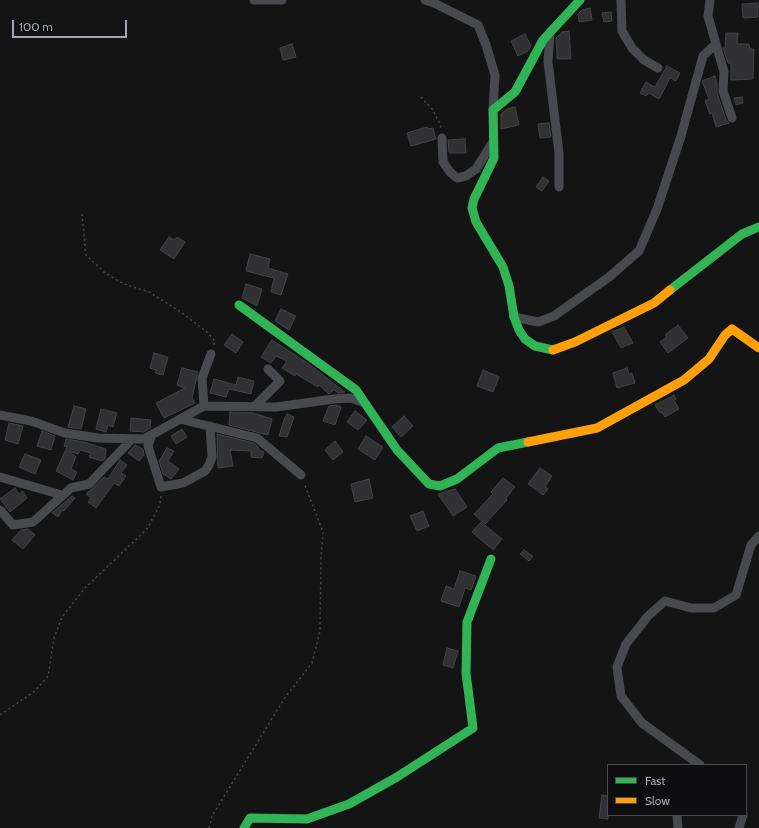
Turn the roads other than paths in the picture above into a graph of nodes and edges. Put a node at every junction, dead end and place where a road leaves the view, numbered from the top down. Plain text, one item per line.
1 (254, 0) edge
2 (282, 0) edge
3 (425, 0) edge
4 (580, 0) edge
5 (620, 0) edge
6 (710, 0) edge
7 (550, 32) junction
8 (716, 44) junction
9 (658, 68) dead end
10 (494, 110) junction
11 (732, 118) dead end
12 (442, 138) road end
13 (495, 139) junction
14 (559, 187) dead end
15 (759, 227) edge
16 (239, 305) dead end
17 (514, 317) junction
18 (759, 348) edge
19 (211, 354) road end
20 (268, 369) dead end
21 (362, 402) junction
22 (204, 406) junction
23 (255, 406) junction
24 (0, 415) edge
25 (180, 419) junction
26 (210, 426) junction
27 (152, 434) junction
28 (132, 439) junction
29 (301, 475) road end
30 (0, 477) edge
31 (62, 495) junction
32 (0, 510) edge
33 (759, 536) edge
34 (491, 558) dead end
35 (699, 764) edge
36 (678, 816) edge
37 (743, 816) edge
38 (244, 828) edge
39 (678, 828) edge
40 (739, 828) edge

1 - 2 street
3 - 10 street
4 - 7 street
5 - 9 street
6 - 8 street
7 - 10 street
7 - 14 street
8 - 11 street
8 - 17 street
10 - 13 street
12 - 13 street
13 - 17 street
15 - 17 street
16 - 21 street
18 - 21 street
19 - 22 street
20 - 23 street
21 - 23 street
22 - 23 street
22 - 25 street
24 - 28 street
25 - 26 street
25 - 27 street
26 - 27 street
26 - 29 street
27 - 28 street
28 - 31 street
30 - 31 street
31 - 32 street
33 - 35 street
34 - 38 street
36 - 39 street
37 - 40 street

